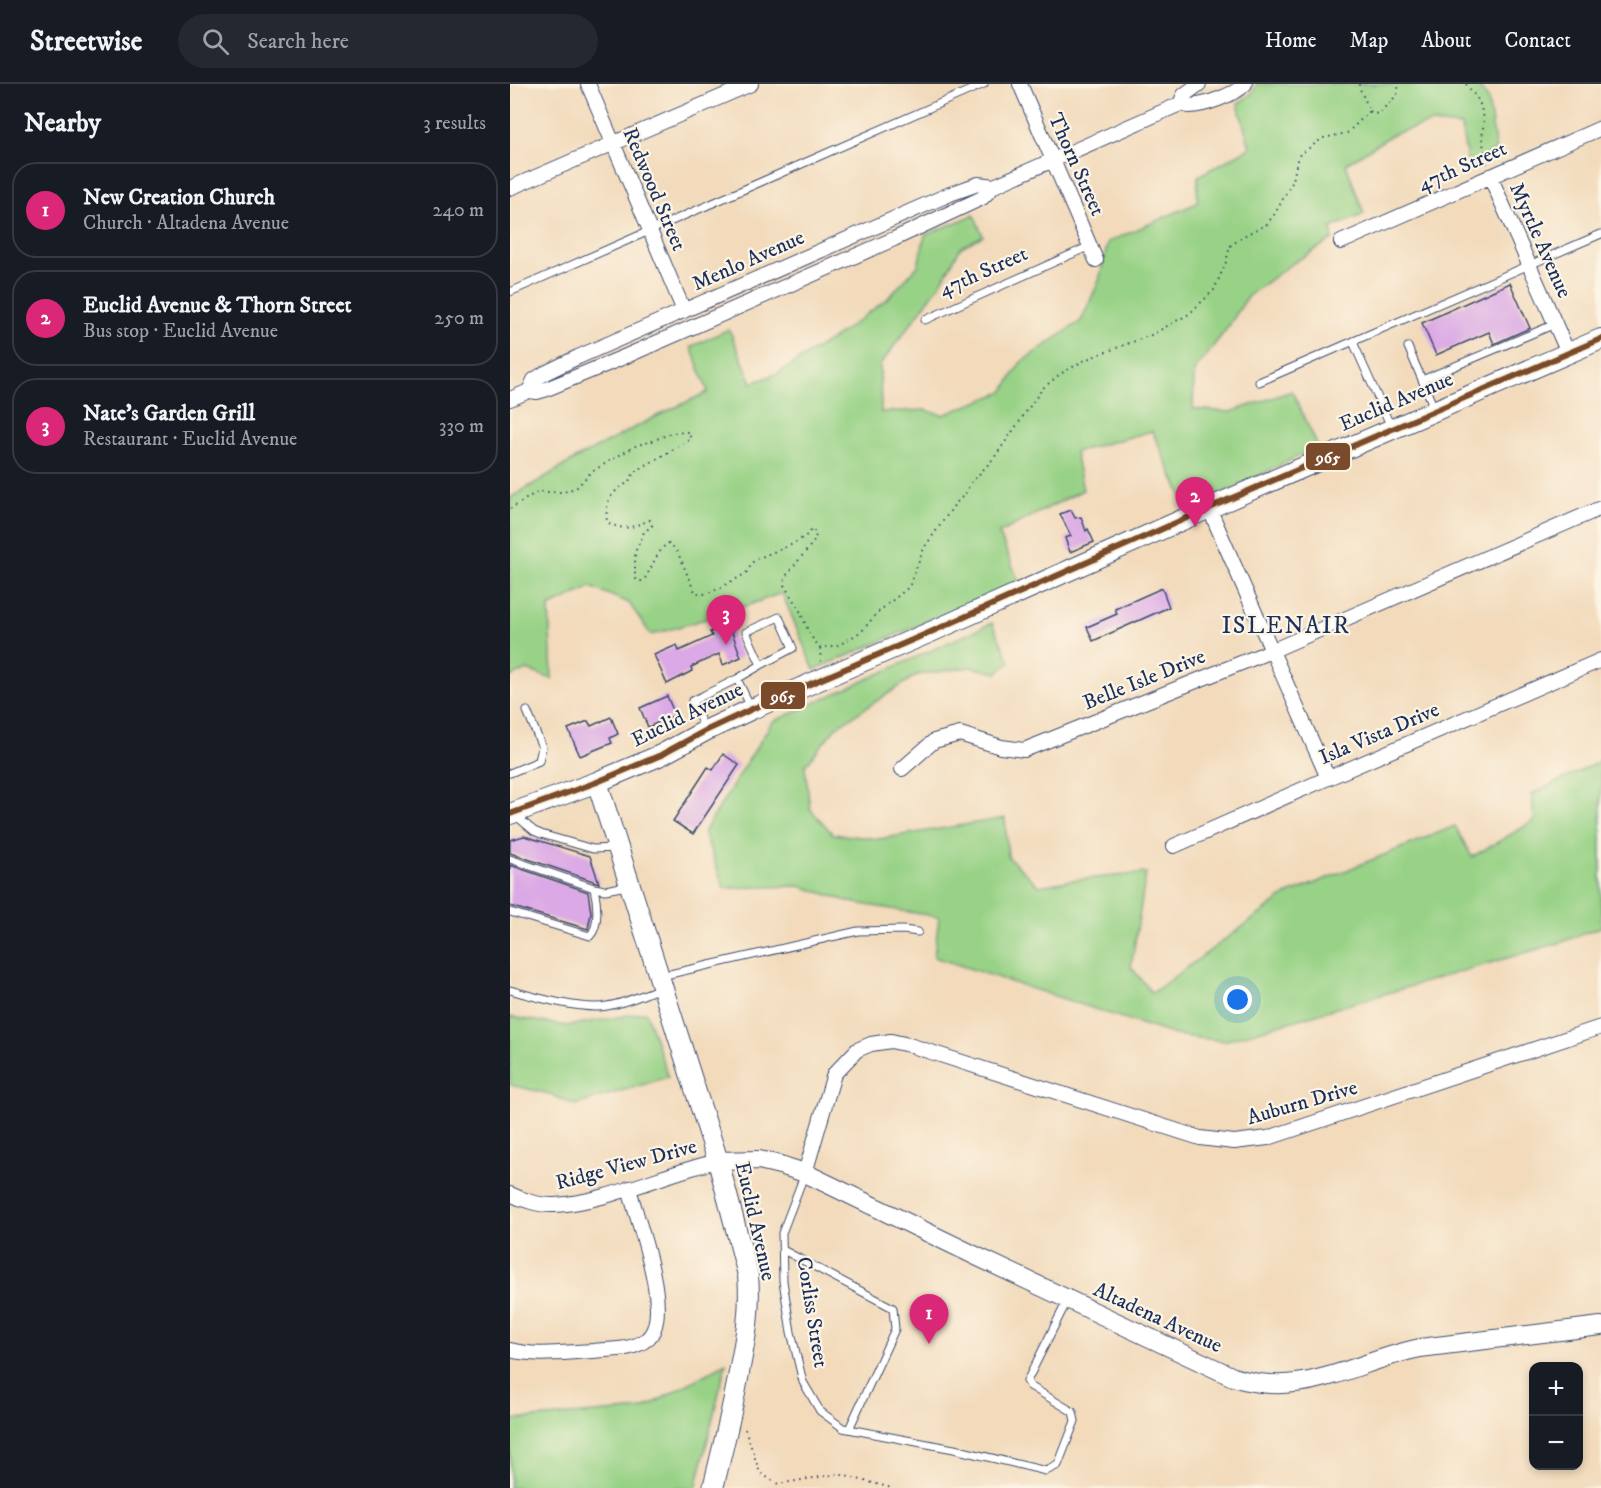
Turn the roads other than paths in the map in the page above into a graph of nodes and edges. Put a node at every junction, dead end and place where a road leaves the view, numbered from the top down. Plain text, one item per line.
1 (588, 84) edge
2 (751, 84) edge
3 (984, 84) edge
4 (1020, 84) edge
5 (1199, 84) edge
6 (1245, 84) edge
7 (1180, 104) junction
8 (1601, 128) edge
9 (613, 143) junction
10 (1053, 160) junction
11 (1490, 176) junction
12 (994, 186) junction
13 (510, 188) edge
14 (649, 230) junction
15 (1601, 234) edge
16 (1341, 242) dead end
17 (1090, 246) junction
18 (1096, 260) dead end
19 (1529, 265) junction
20 (510, 292) edge
21 (684, 311) junction
22 (925, 320) dead end
23 (1555, 324) junction
24 (1601, 339) edge
25 (1353, 342) junction
26 (1408, 347) dead end
27 (1568, 353) junction
28 (1422, 380) junction
29 (1259, 382) dead end
30 (529, 391) junction
31 (510, 399) edge
32 (1435, 411) junction
33 (1392, 429) junction
34 (1209, 508) junction
35 (1601, 508) edge
36 (1271, 651) junction
37 (1601, 660) edge
38 (761, 665) junction
39 (737, 679) junction
40 (752, 709) junction
41 (527, 711) dead end
42 (705, 731) junction
43 (902, 769) dead end
44 (510, 773) edge
45 (1328, 778) junction
46 (597, 782) junction
47 (511, 814) edge
48 (1174, 846) dead end
49 (618, 848) junction
50 (510, 860) edge
51 (630, 886) junction
52 (594, 888) junction
53 (510, 912) edge
54 (918, 932) dead end
55 (660, 982) junction
56 (510, 990) edge
57 (1601, 1027) edge
58 (909, 1045) joint
59 (718, 1161) junction
60 (805, 1173) junction
61 (629, 1188) junction
62 (510, 1194) edge
63 (783, 1250) junction
64 (1068, 1299) junction
65 (1601, 1326) edge
66 (510, 1350) edge
67 (849, 1429) junction
68 (713, 1488) edge

1 - 9 street, Redwood Street
2 - 9 street
3 - 14 lane
4 - 10 street, Thorn Street
5 - 7 street, Menlo Avenue
6 - 7 street, Menlo Avenue
7 - 10 street, Menlo Avenue
8 - 11 street, 47th Street
9 - 13 street
9 - 14 street, Redwood Street
10 - 12 street, Menlo Avenue
10 - 17 street, Thorn Street
11 - 16 street, 47th Street
11 - 19 street, Myrtle Avenue
12 - 21 street, Menlo Avenue
12 - 30 street, Menlo Avenue
14 - 20 lane
14 - 21 street, Redwood Street
15 - 19 lane
17 - 18 street, Thorn Street
17 - 22 lane, 47th Street
19 - 23 street, Myrtle Avenue
19 - 25 lane
21 - 30 street, Menlo Avenue
23 - 27 street, Myrtle Avenue
23 - 28 lane
24 - 27 main road, Euclid Avenue
25 - 29 lane
25 - 33 lane
26 - 28 lane
27 - 32 main road, Euclid Avenue
28 - 32 lane
30 - 31 street, Menlo Avenue
32 - 33 main road, Euclid Avenue
33 - 34 main road, Euclid Avenue
34 - 36 street
34 - 40 main road, Euclid Avenue
35 - 36 street, Belle Isle Drive
36 - 43 street, Belle Isle Drive
36 - 45 street
37 - 45 street, Isla Vista Drive
38 - 38 lane
38 - 39 lane
39 - 40 lane
39 - 42 lane
40 - 42 main road, Euclid Avenue
41 - 44 lane
42 - 46 main road, Euclid Avenue
45 - 48 street, Isla Vista Drive
46 - 47 main road
46 - 49 main road, Euclid Avenue
47 - 49 lane
49 - 51 main road, Euclid Avenue
50 - 52 lane
51 - 52 lane
51 - 55 main road, Euclid Avenue
52 - 53 lane
54 - 55 lane
55 - 56 lane
55 - 59 main road, Euclid Avenue
57 - 58 street, Auburn Drive
58 - 60 street, Corliss Street
59 - 60 street, Altadena Avenue
59 - 61 street, Ridge View Drive
59 - 68 main road, Euclid Avenue
60 - 63 lane, Corliss Street
60 - 64 street, Altadena Avenue
61 - 62 street, Ridge View Drive
61 - 66 street
63 - 67 lane, Corliss Street
63 - 67 lane
64 - 65 street, Altadena Avenue
64 - 67 lane, Corliss Street

